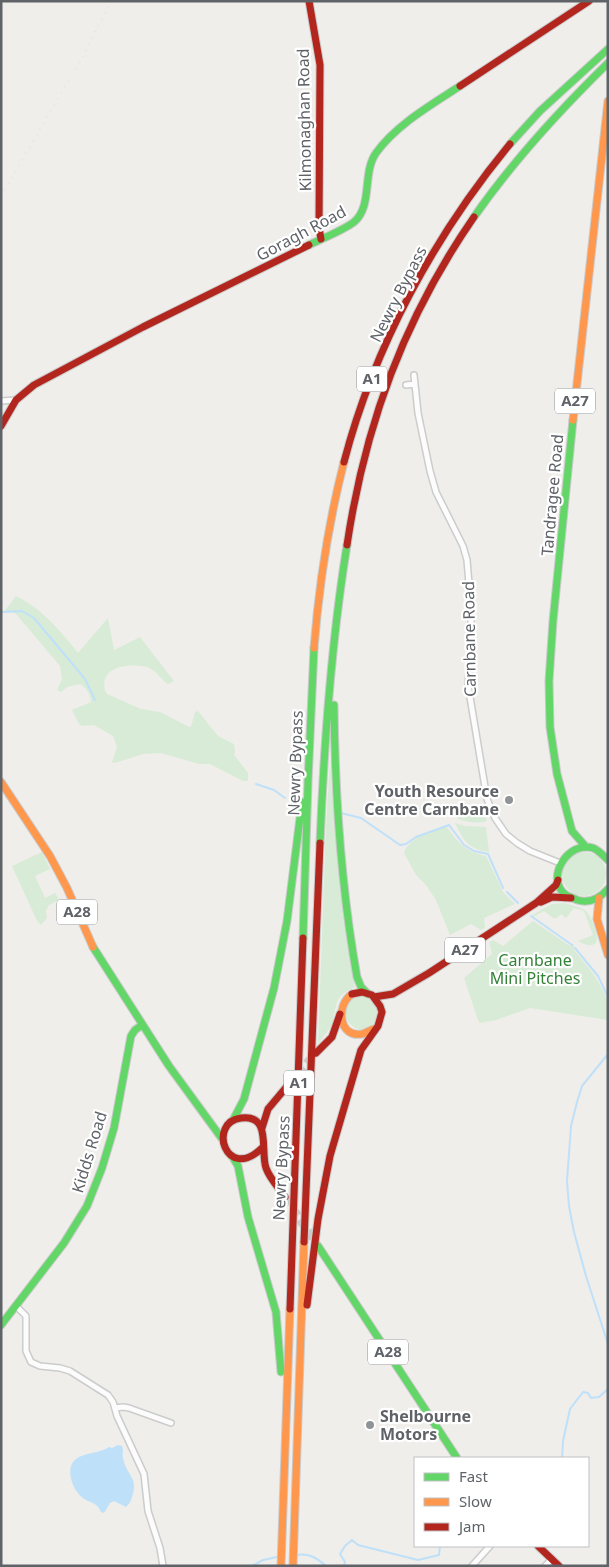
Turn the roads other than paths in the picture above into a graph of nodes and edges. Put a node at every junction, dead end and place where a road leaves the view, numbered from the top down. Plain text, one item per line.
1 (309, 1) edge
2 (590, 1) edge
3 (608, 49) edge
4 (608, 63) edge
5 (608, 101) edge
6 (321, 239) junction
7 (414, 375) dead end
8 (415, 384) junction
9 (406, 385) dead end
10 (16, 400) junction
11 (1, 401) edge
12 (1, 426) edge
13 (333, 647) junction
14 (308, 754) junction
15 (1, 782) edge
16 (572, 831) junction
17 (586, 847) junction
18 (605, 854) edge
19 (562, 860) junction
20 (608, 860) edge
21 (558, 880) junction
22 (608, 889) edge
23 (572, 898) junction
24 (599, 898) junction
25 (585, 902) junction
26 (536, 904) junction
27 (597, 919) junction
28 (608, 955) edge
29 (393, 994) junction
30 (371, 995) junction
31 (382, 1013) junction
32 (340, 1014) junction
33 (142, 1025) junction
34 (374, 1029) junction
35 (356, 1034) junction
36 (332, 1037) junction
37 (316, 1053) tunnel mouth
38 (289, 1084) tunnel mouth
39 (268, 1109) junction
40 (207, 1116) junction
41 (246, 1118) junction
42 (231, 1122) junction
43 (262, 1128) junction
44 (223, 1140) junction
45 (262, 1148) junction
46 (232, 1156) junction
47 (245, 1160) junction
48 (265, 1167) junction
49 (285, 1197) tunnel mouth
50 (318, 1246) tunnel mouth
51 (16, 1306) junction
52 (1, 1325) edge
53 (300, 1349) junction
54 (115, 1408) junction
55 (285, 1412) junction
56 (171, 1423) dead end
57 (456, 1457) edge
58 (489, 1547) edge
59 (539, 1547) edge
60 (552, 1559) junction
61 (163, 1566) edge
62 (281, 1566) edge
63 (293, 1566) edge
64 (472, 1566) edge
65 (545, 1566) edge
66 (559, 1566) edge

1 - 6 main road, Kilmonaghan Road
2 - 6 main road, Goragh Road
3 - 14 main road, Newry Bypass / A1
4 - 13 main road, Newry Bypass / A1
5 - 16 main road, Tandragee Road / A27
6 - 10 main road, Goragh Road
7 - 8 street, Carnbane Road
8 - 9 street
8 - 19 street, Carnbane Road
10 - 11 street
10 - 12 main road, Goragh Road
13 - 30 main road
13 - 53 main road, Newry Bypass / A1
14 - 42 main road
14 - 55 main road, Newry Bypass / A1
15 - 33 main road, A28
16 - 17 main road, Tandragee Road / A27
16 - 19 main road, Tandragee Road / A27
17 - 18 main road, A27
17 - 19 main road
18 - 20 main road, A27
19 - 21 main road, A27
21 - 23 main road
21 - 26 main road, A27
22 - 24 main road
23 - 25 main road, A27
23 - 26 main road, A27
24 - 25 main road
24 - 27 main road
25 - 27 main road
26 - 29 main road, A27
27 - 28 main road
29 - 30 main road, A27
29 - 31 main road, A27
30 - 31 main road
30 - 32 main road, A27
31 - 34 main road, A27
32 - 35 main road
32 - 36 main road, A27
33 - 40 main road, A28
33 - 51 main road, Kidds Road
34 - 35 main road
34 - 53 main road
35 - 36 main road
36 - 37 main road, A27
38 - 39 main road
39 - 41 main road
39 - 43 main road
40 - 42 main road, A28
40 - 44 main road, A28
41 - 42 main road, A28
41 - 43 main road
42 - 44 main road
43 - 45 main road
44 - 46 main road, A28
45 - 47 main road
45 - 48 main road
46 - 47 main road
46 - 55 main road
47 - 48 main road
48 - 49 main road
50 - 57 main road, A28
51 - 52 main road, Kidds Road
51 - 54 street
53 - 63 main road, Newry Bypass / A1
54 - 56 street
54 - 61 street
55 - 62 main road, Newry Bypass / A1
58 - 64 street
59 - 60 main road
60 - 65 street
60 - 66 main road

